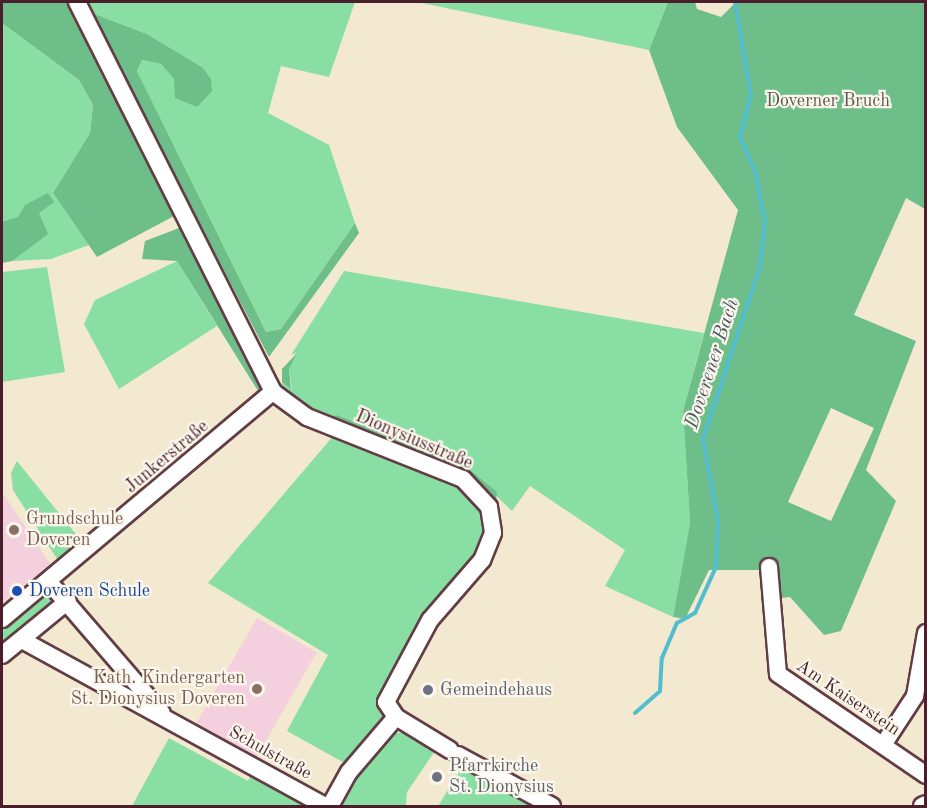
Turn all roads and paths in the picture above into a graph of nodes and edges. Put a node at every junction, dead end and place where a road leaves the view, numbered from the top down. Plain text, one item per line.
1 (77, 2) edge
2 (273, 392) junction
3 (769, 567) dead end
4 (48, 581) junction
5 (68, 601) junction
6 (2, 619) edge
7 (926, 633) edge
8 (22, 640) junction
9 (2, 655) edge
10 (164, 716) junction
11 (396, 717) junction
12 (883, 745) junction
13 (926, 775) edge
14 (325, 807) edge
15 (330, 807) edge
16 (552, 807) edge

1 - 2 street, Dionysiusstraße
2 - 4 street, Junkerstraße
2 - 11 street, Dionysiusstraße
3 - 12 street, Am Kaiserstein
4 - 5 street, Schulstraße
4 - 6 street, Junkerstraße
5 - 8 street
5 - 10 street, Schulstraße
7 - 12 street
8 - 9 street
8 - 10 street, Schulstraße
10 - 14 street, Schulstraße
11 - 15 street
11 - 16 street
12 - 13 street, Am Kaiserstein

